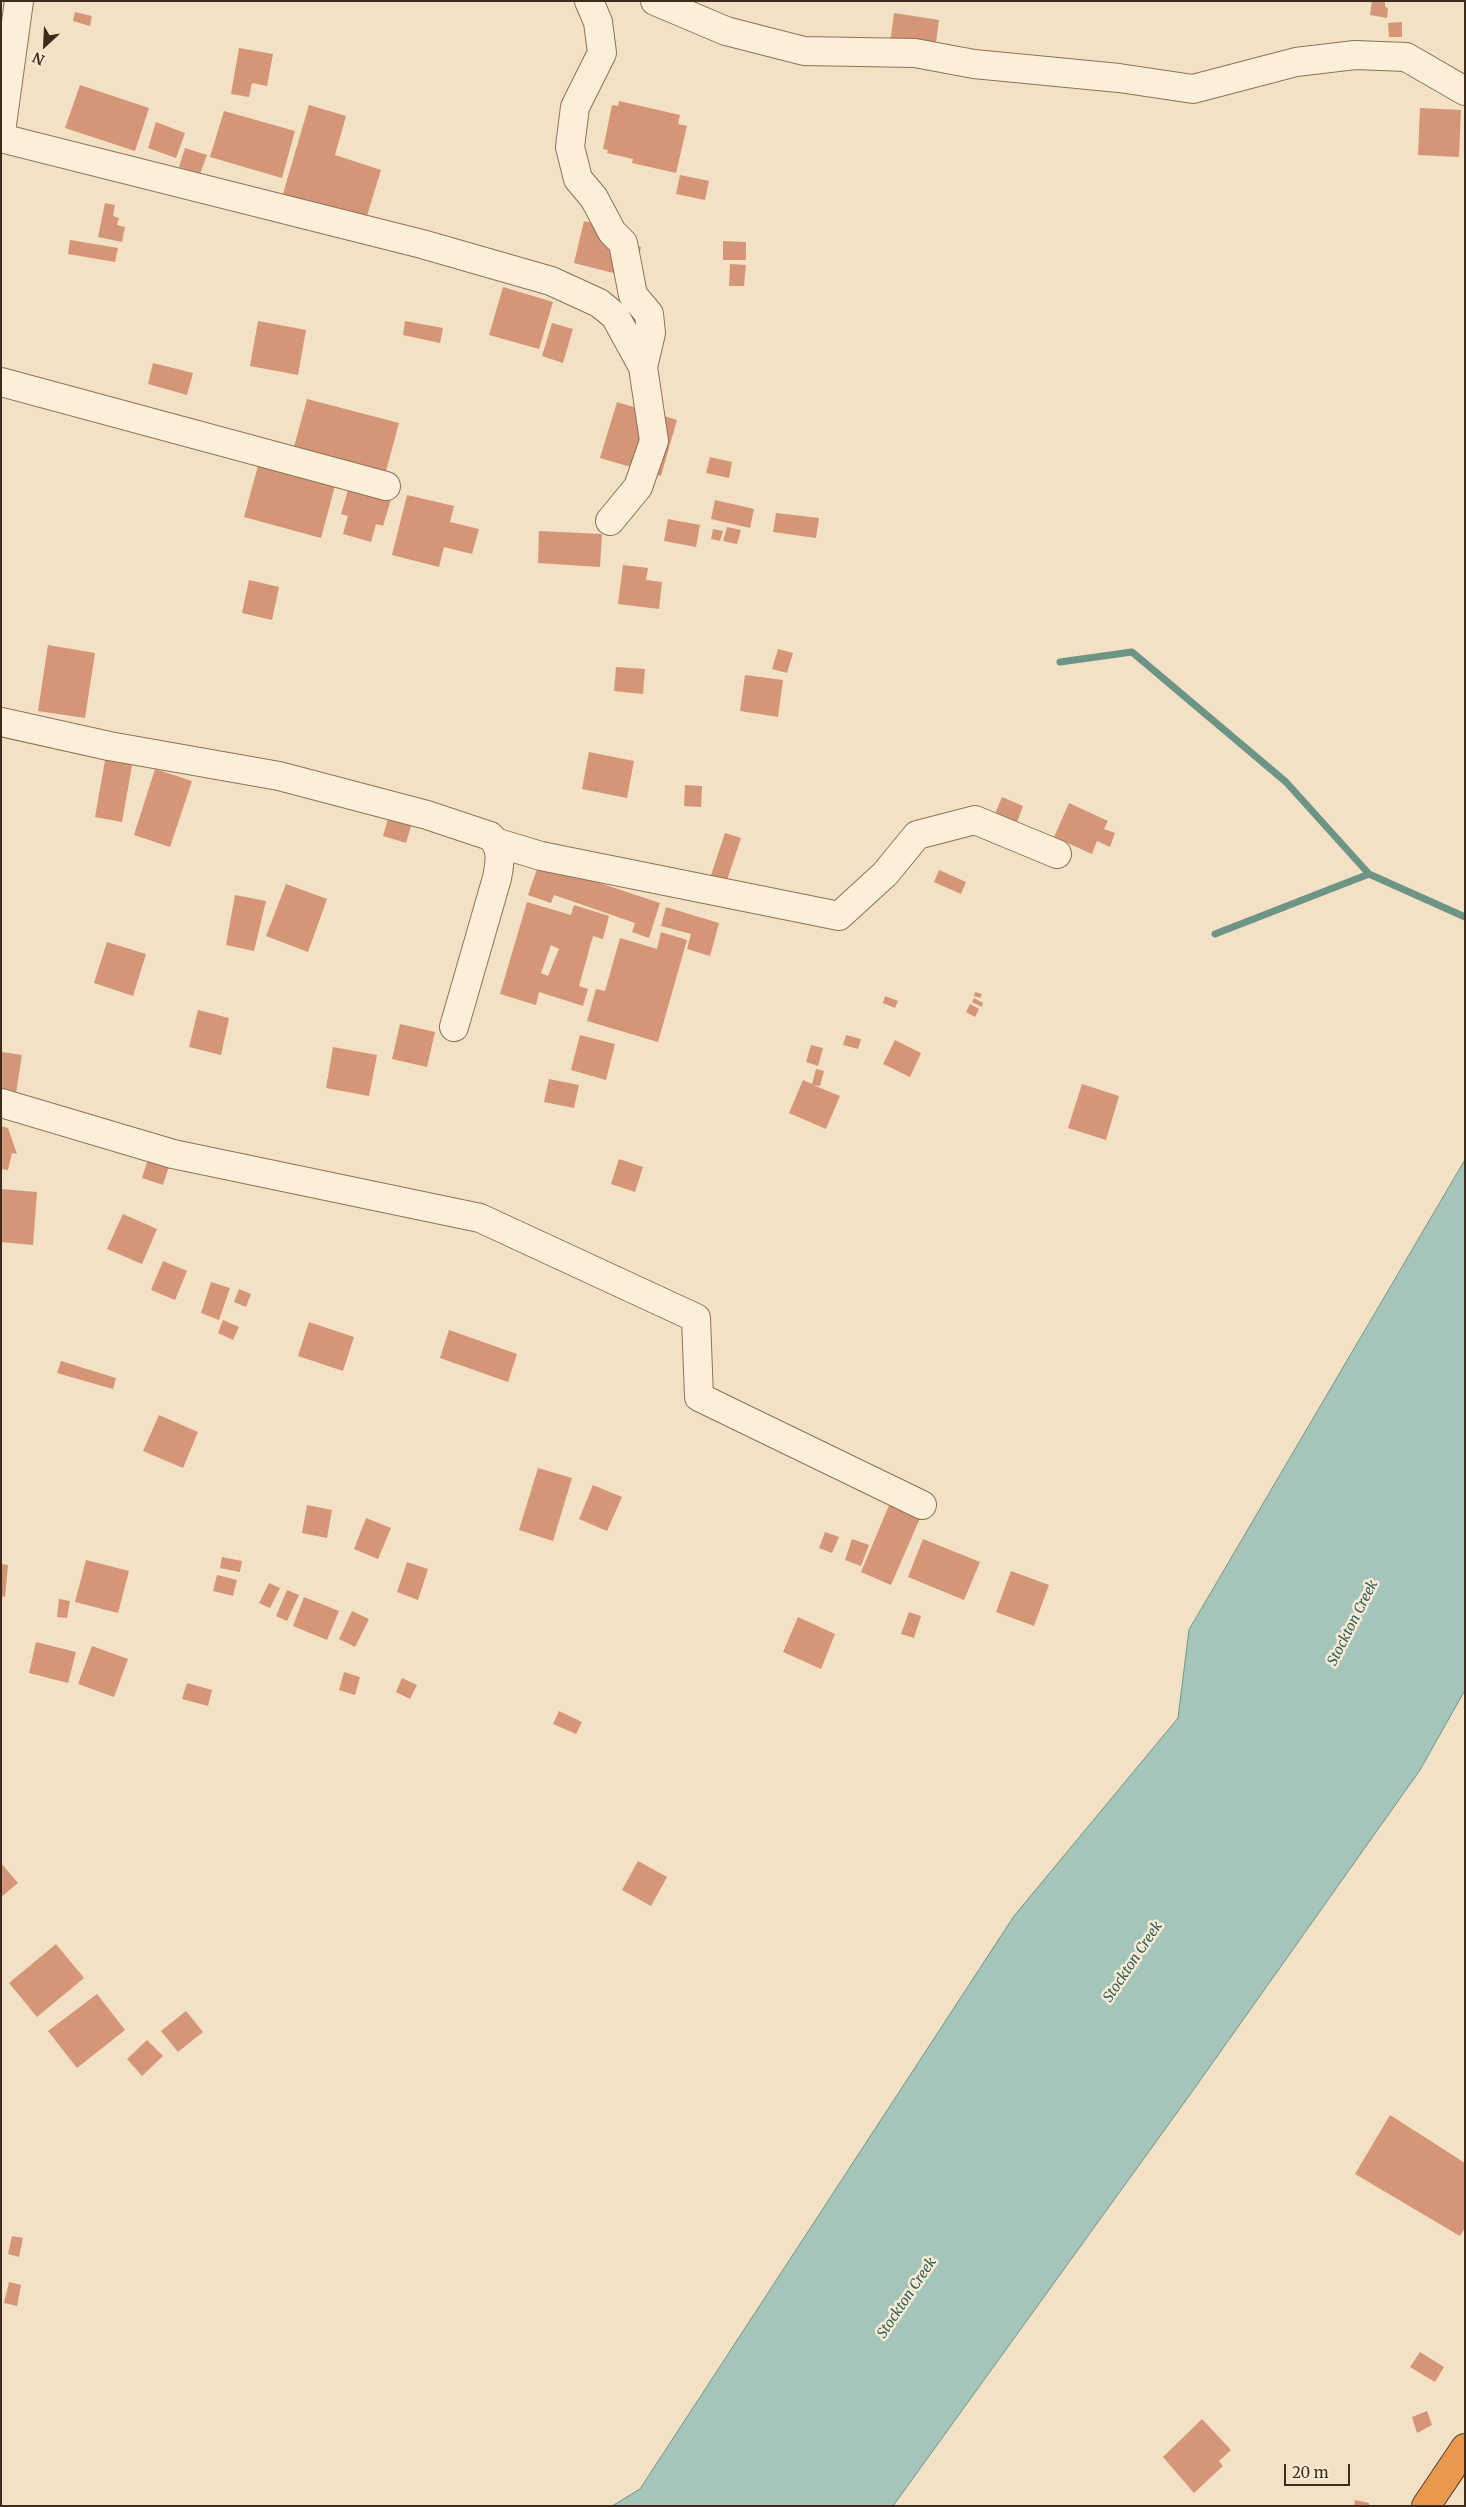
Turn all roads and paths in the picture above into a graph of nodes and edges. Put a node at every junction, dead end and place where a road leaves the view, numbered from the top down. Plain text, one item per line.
1 (19, 1) edge
2 (588, 1) edge
3 (655, 1) edge
4 (1465, 91) edge
5 (1, 132) edge
6 (1, 138) edge
7 (643, 367) junction
8 (1, 382) edge
9 (386, 486) dead end
10 (610, 521) dead end
11 (1, 722) edge
12 (498, 844) junction
13 (1057, 854) dead end
14 (454, 1027) dead end
15 (1, 1103) edge
16 (922, 1505) dead end
17 (1464, 2449) edge
18 (1426, 2506) edge

1 - 5 street
2 - 7 street
3 - 4 street
6 - 7 street
7 - 10 street
8 - 9 street
11 - 12 street
12 - 13 street
12 - 14 street
15 - 16 street
17 - 18 highway

